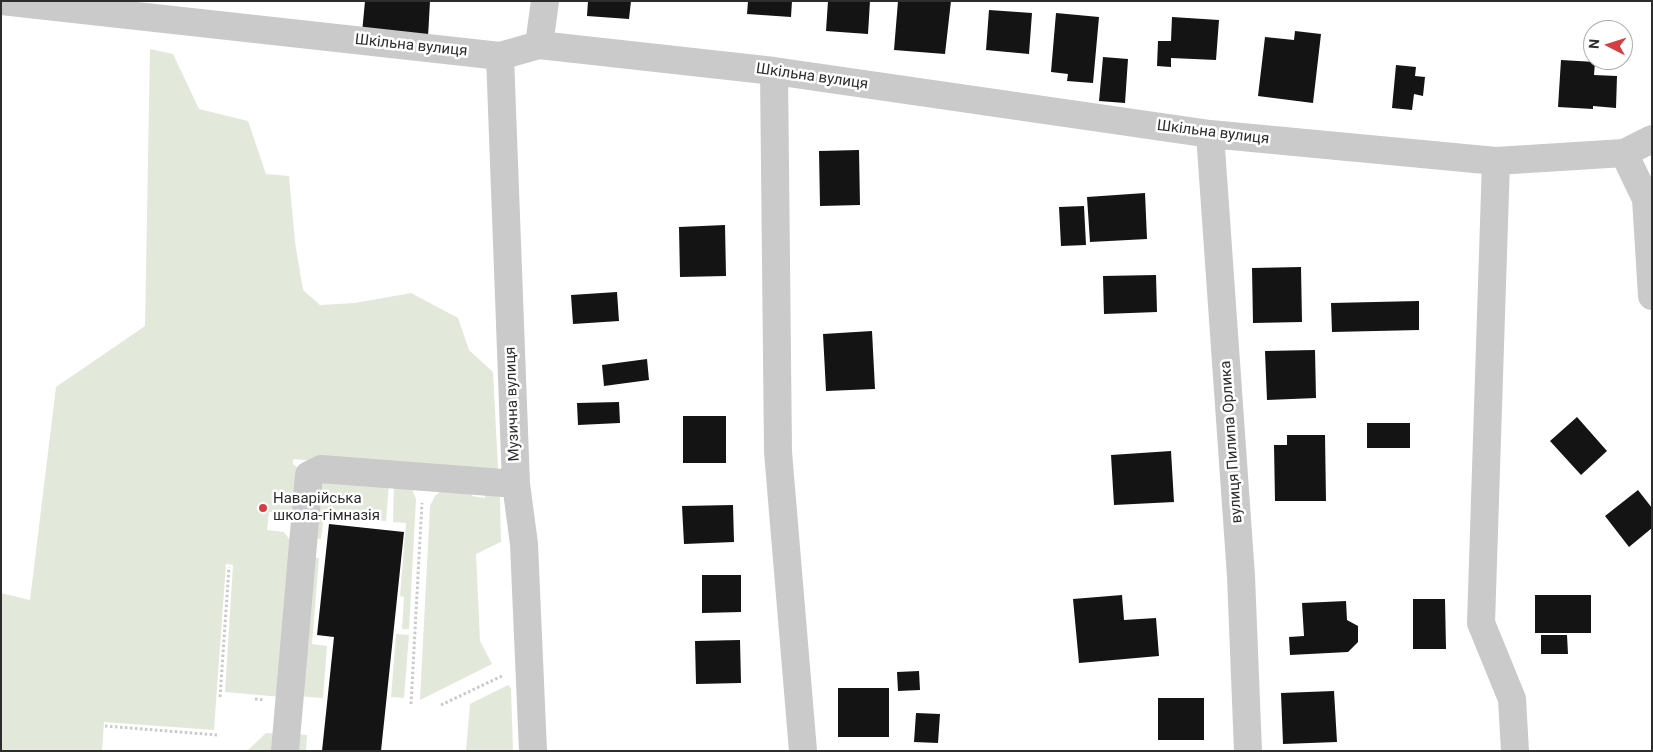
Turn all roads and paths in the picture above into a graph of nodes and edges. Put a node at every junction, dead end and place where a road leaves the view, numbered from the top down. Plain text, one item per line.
1 (1, 1) edge
2 (545, 1) edge
3 (539, 45) junction
4 (500, 56) junction
5 (774, 71) junction
6 (1210, 134) junction
7 (1652, 139) edge
8 (1624, 153) junction
9 (1496, 161) junction
10 (1652, 184) edge
11 (1652, 296) edge
12 (424, 478) junction
13 (516, 484) junction
14 (229, 567) dead end
15 (530, 674) junction
16 (220, 697) dead end
17 (411, 704) dead end
18 (441, 705) dead end
19 (105, 726) dead end
20 (217, 735) dead end
21 (286, 751) edge
22 (533, 751) edge
23 (803, 751) edge
24 (1248, 751) edge
25 (1515, 751) edge

1 - 4 street, Шкільна вулиця
2 - 3 street
3 - 4 street, Шкільна вулиця
3 - 5 street, Шкільна вулиця
4 - 13 street, Музична вулиця
5 - 6 street, Шкільна вулиця
5 - 23 street
6 - 9 street, Шкільна вулиця
6 - 24 street, вулиця Пилипа Орлика
7 - 8 street
8 - 9 street, Шкільна вулиця
8 - 10 street
8 - 11 street
9 - 25 street
12 - 13 street
12 - 17 path
12 - 21 street
13 - 15 street, Музична вулиця
14 - 16 path
15 - 18 path
15 - 22 street, Музична вулиця
19 - 20 path

